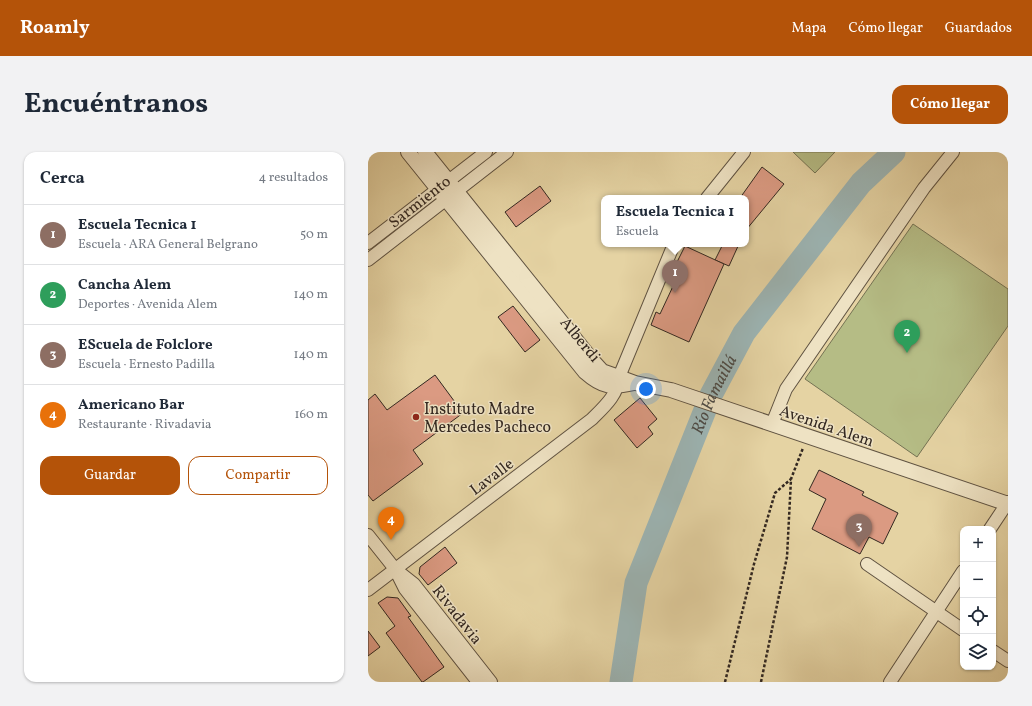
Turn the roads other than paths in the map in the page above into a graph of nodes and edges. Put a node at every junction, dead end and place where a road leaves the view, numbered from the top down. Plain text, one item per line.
1 (408, 152) edge
2 (425, 152) edge
3 (486, 152) edge
4 (507, 152) edge
5 (744, 152) edge
6 (953, 152) edge
7 (448, 191) junction
8 (709, 195) edge
9 (368, 243) edge
10 (673, 247) edge
11 (368, 260) edge
12 (619, 382) junction
13 (634, 383) joint
14 (767, 422) junction
15 (1008, 502) edge
16 (992, 526) edge
17 (368, 535) edge
18 (867, 564) dead end
19 (395, 569) junction
20 (960, 576) edge
21 (368, 590) edge
22 (936, 612) junction
23 (960, 628) edge
24 (996, 653) edge
25 (1008, 661) edge
26 (478, 682) edge
27 (491, 682) edge
28 (890, 682) edge

1 - 7 street, Alberdi
2 - 7 street, Alberdi
3 - 7 street, Sarmiento
4 - 7 street, Sarmiento
5 - 8 street
6 - 14 street
7 - 9 street, Sarmiento
7 - 11 street, Sarmiento
7 - 12 street, Alberdi
10 - 12 street, Lavalle
12 - 13 street, Alberdi
12 - 19 street, Lavalle
13 - 14 street, Avenida Alem
14 - 15 street, Avenida Alem
15 - 16 street
17 - 19 street, Rivadavia
18 - 22 street
19 - 21 street, Lavalle
19 - 26 street, Rivadavia
19 - 27 street, Rivadavia
20 - 22 street
22 - 23 street
22 - 28 street
24 - 25 street

